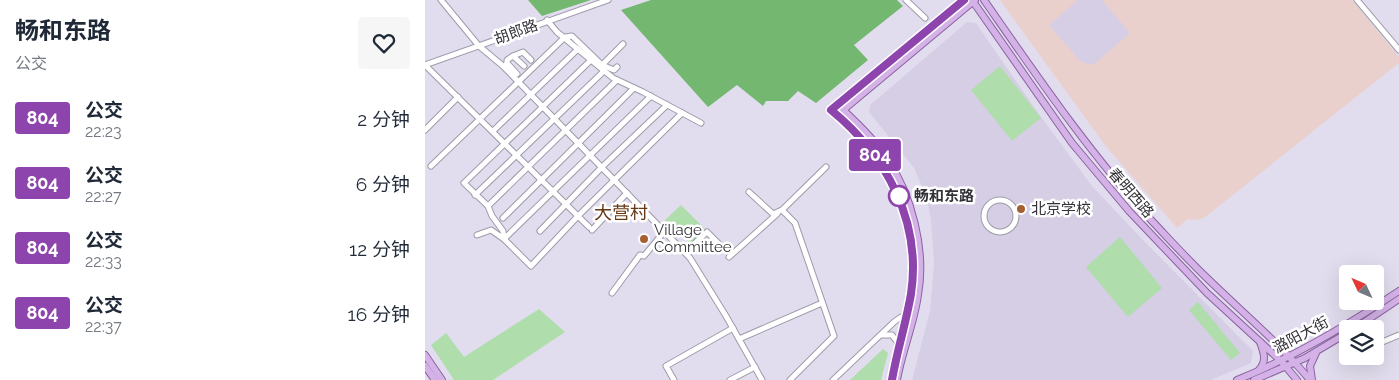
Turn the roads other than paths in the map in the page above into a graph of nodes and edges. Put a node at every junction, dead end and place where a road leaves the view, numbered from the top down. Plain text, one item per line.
1 (441, 0) edge
2 (608, 0) edge
3 (906, 0) edge
4 (964, 0) edge
5 (984, 0) edge
6 (1357, 0) edge
7 (973, 1) edge
8 (925, 18) dead end
9 (547, 20) junction
10 (565, 38) junction
11 (623, 44) dead end
12 (479, 46) junction
13 (578, 49) junction
14 (1399, 50) edge
15 (513, 56) junction
16 (531, 60) dead end
17 (591, 60) junction
18 (425, 65) edge
19 (505, 65) junction
20 (524, 66) dead end
21 (617, 67) dead end
22 (603, 68) junction
23 (517, 74) dead end
24 (617, 80) junction
25 (518, 81) junction
26 (634, 88) junction
27 (531, 94) junction
28 (651, 96) junction
29 (458, 97) junction
30 (837, 104) junction
31 (667, 105) junction
32 (543, 106) junction
33 (843, 110) junction
34 (682, 113) junction
35 (837, 115) junction
36 (480, 118) junction
37 (555, 119) junction
38 (701, 123) dead end
39 (425, 130) edge
40 (566, 130) junction
41 (493, 131) junction
42 (505, 143) junction
43 (579, 143) junction
44 (517, 155) junction
45 (591, 156) junction
46 (431, 166) dead end
47 (529, 167) junction
48 (826, 167) dead end
49 (602, 168) junction
50 (542, 180) junction
51 (615, 180) junction
52 (554, 192) junction
53 (749, 192) dead end
54 (627, 193) junction
55 (475, 195) junction
56 (993, 201) joint
57 (567, 205) junction
58 (488, 206) junction
59 (780, 212) junction
60 (578, 216) junction
61 (503, 218) dead end
62 (540, 231) dead end
63 (664, 232) junction
64 (477, 235) dead end
65 (504, 239) junction
66 (695, 243) dead end
67 (723, 247) dead end
68 (729, 257) dead end
69 (1399, 291) edge
70 (612, 293) dead end
71 (1399, 299) edge
72 (822, 303) junction
73 (909, 318) junction
74 (1368, 320) edge
75 (733, 328) junction
76 (881, 335) junction
77 (1399, 335) edge
78 (1254, 336) junction
79 (1339, 338) edge
80 (739, 339) junction
81 (1259, 341) junction
82 (1274, 341) junction
83 (1384, 341) edge
84 (899, 344) junction
85 (1317, 351) junction
86 (425, 355) edge
87 (1292, 359) junction
88 (1283, 363) junction
89 (425, 366) edge
90 (755, 367) junction
91 (1257, 372) junction
92 (435, 380) edge
93 (442, 380) edge
94 (674, 380) edge
95 (730, 380) edge
96 (762, 380) edge
97 (790, 380) edge
98 (833, 380) edge
99 (891, 380) edge
100 (897, 380) edge
101 (1237, 380) edge
102 (1255, 380) edge
103 (1297, 380) edge
104 (1311, 380) edge

1 - 12 street
2 - 9 street, 胡郎路
3 - 8 street
4 - 30 main road
5 - 82 main road, 春明西路
6 - 14 street
7 - 33 main road
7 - 78 main road, 春明西路
9 - 10 street
9 - 12 street, 胡郎路
10 - 13 street
10 - 22 street
10 - 25 street
11 - 22 street
12 - 18 street, 胡郎路
12 - 19 street
13 - 17 street
13 - 27 street
15 - 16 street
15 - 19 street
15 - 20 street
17 - 22 street
17 - 32 street
18 - 29 street
19 - 23 street
19 - 25 street
21 - 22 street
22 - 24 street
22 - 37 street
24 - 26 street
24 - 40 street
25 - 27 street
25 - 36 street
26 - 28 street
26 - 43 street
27 - 32 street
27 - 41 street
28 - 31 street
28 - 45 street
29 - 36 street
29 - 39 street
30 - 33 main road
30 - 35 main road
31 - 34 street
31 - 49 street
32 - 37 street
32 - 42 street
33 - 35 main road
33 - 73 main road
34 - 38 street
34 - 51 street
35 - 73 main road
36 - 41 street
36 - 46 street
37 - 40 street
37 - 44 street
40 - 43 street
40 - 47 street
41 - 42 street
42 - 44 street
42 - 55 street
43 - 45 street
43 - 50 street
44 - 47 street
44 - 55 street
45 - 49 street
45 - 52 street
47 - 50 street
47 - 58 street
48 - 59 street
49 - 51 street
49 - 57 street
50 - 52 street
50 - 61 street
51 - 54 street
51 - 60 street
52 - 57 street
52 - 65 street
53 - 59 street
54 - 60 street
54 - 63 street
55 - 58 street
56 - 56 street
57 - 60 street
57 - 62 street
58 - 65 street
59 - 68 street
59 - 72 street
60 - 65 street
63 - 70 street
63 - 75 street
64 - 65 street
66 - 67 street
69 - 87 main road, 潞阳大街
71 - 74 main road
72 - 80 street
72 - 97 street
73 - 76 street
73 - 84 main road
73 - 100 main road
75 - 80 street
75 - 94 street
76 - 84 street
76 - 98 street
77 - 83 street
78 - 81 main road, 春明西路
78 - 82 main road
79 - 85 main road, 潞阳大街
80 - 90 street
81 - 88 main road, 春明西路
81 - 91 main road
82 - 87 main road, 春明西路
84 - 99 main road
85 - 87 main road, 潞阳大街
85 - 104 main road
86 - 93 main road
87 - 88 main road, 潞阳大街
87 - 104 main road, 春明西路
88 - 91 main road, 潞阳大街
88 - 102 main road, 潞阳大街
88 - 103 main road, 春明西路
89 - 92 main road
90 - 95 street
90 - 96 street
91 - 101 main road, 潞阳大街

